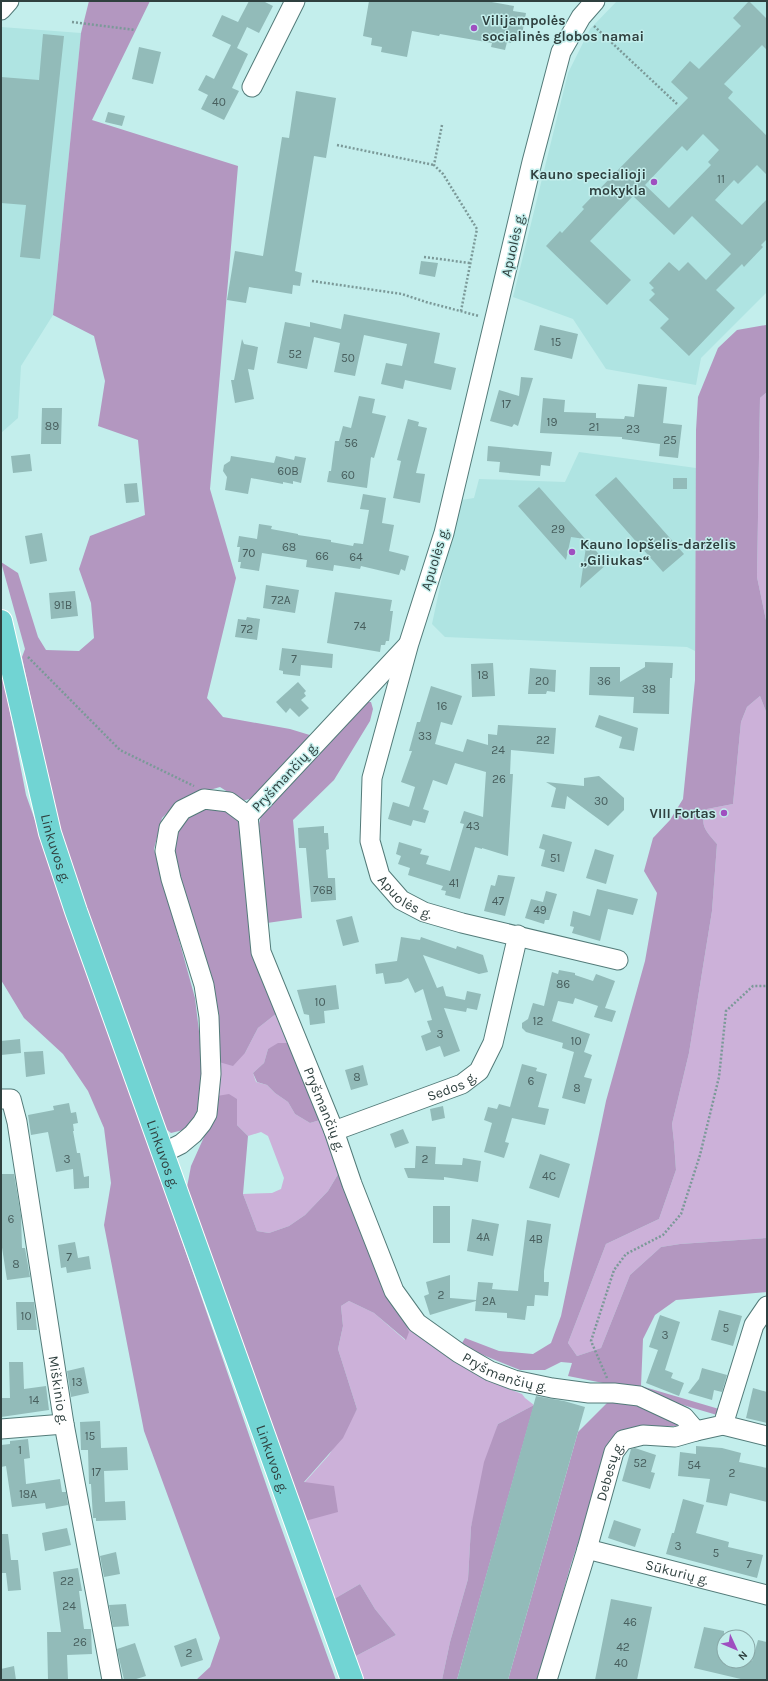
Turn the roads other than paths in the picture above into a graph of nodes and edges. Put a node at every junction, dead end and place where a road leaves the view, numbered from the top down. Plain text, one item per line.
1 (9, 1) edge
2 (295, 1) edge
3 (596, 1) edge
4 (1, 10) edge
5 (252, 88) dead end
6 (1, 621) edge
7 (409, 643) junction
8 (248, 816) junction
9 (518, 936) junction
10 (618, 960) dead end
11 (6, 1099) edge
12 (334, 1131) junction
13 (163, 1153) junction
14 (767, 1306) edge
15 (64, 1424) junction
16 (724, 1425) junction
17 (1, 1429) edge
18 (696, 1431) junction
19 (767, 1436) edge
20 (587, 1549) junction
21 (767, 1595) edge
22 (112, 1680) edge
23 (352, 1680) edge
24 (547, 1680) edge

1 - 4 street
2 - 5 street
3 - 7 street, Apuolės g.
6 - 13 main road, Linkuvos g.
7 - 8 street, Pryšmančių g.
7 - 9 street, Apuolės g.
8 - 12 street, Pryšmančių g.
8 - 13 street
9 - 10 street, Apuolės g.
9 - 12 street, Sedos g.
11 - 15 street, Miškinio g.
12 - 18 street, Pryšmančių g.
13 - 23 main road, Linkuvos g.
14 - 16 street
15 - 17 street
15 - 22 street, Miškinio g.
16 - 18 street, Debesų g.
16 - 19 street
18 - 20 street, Debesų g.
20 - 21 street, Sūkurių g.
20 - 24 street, Debesų g.

